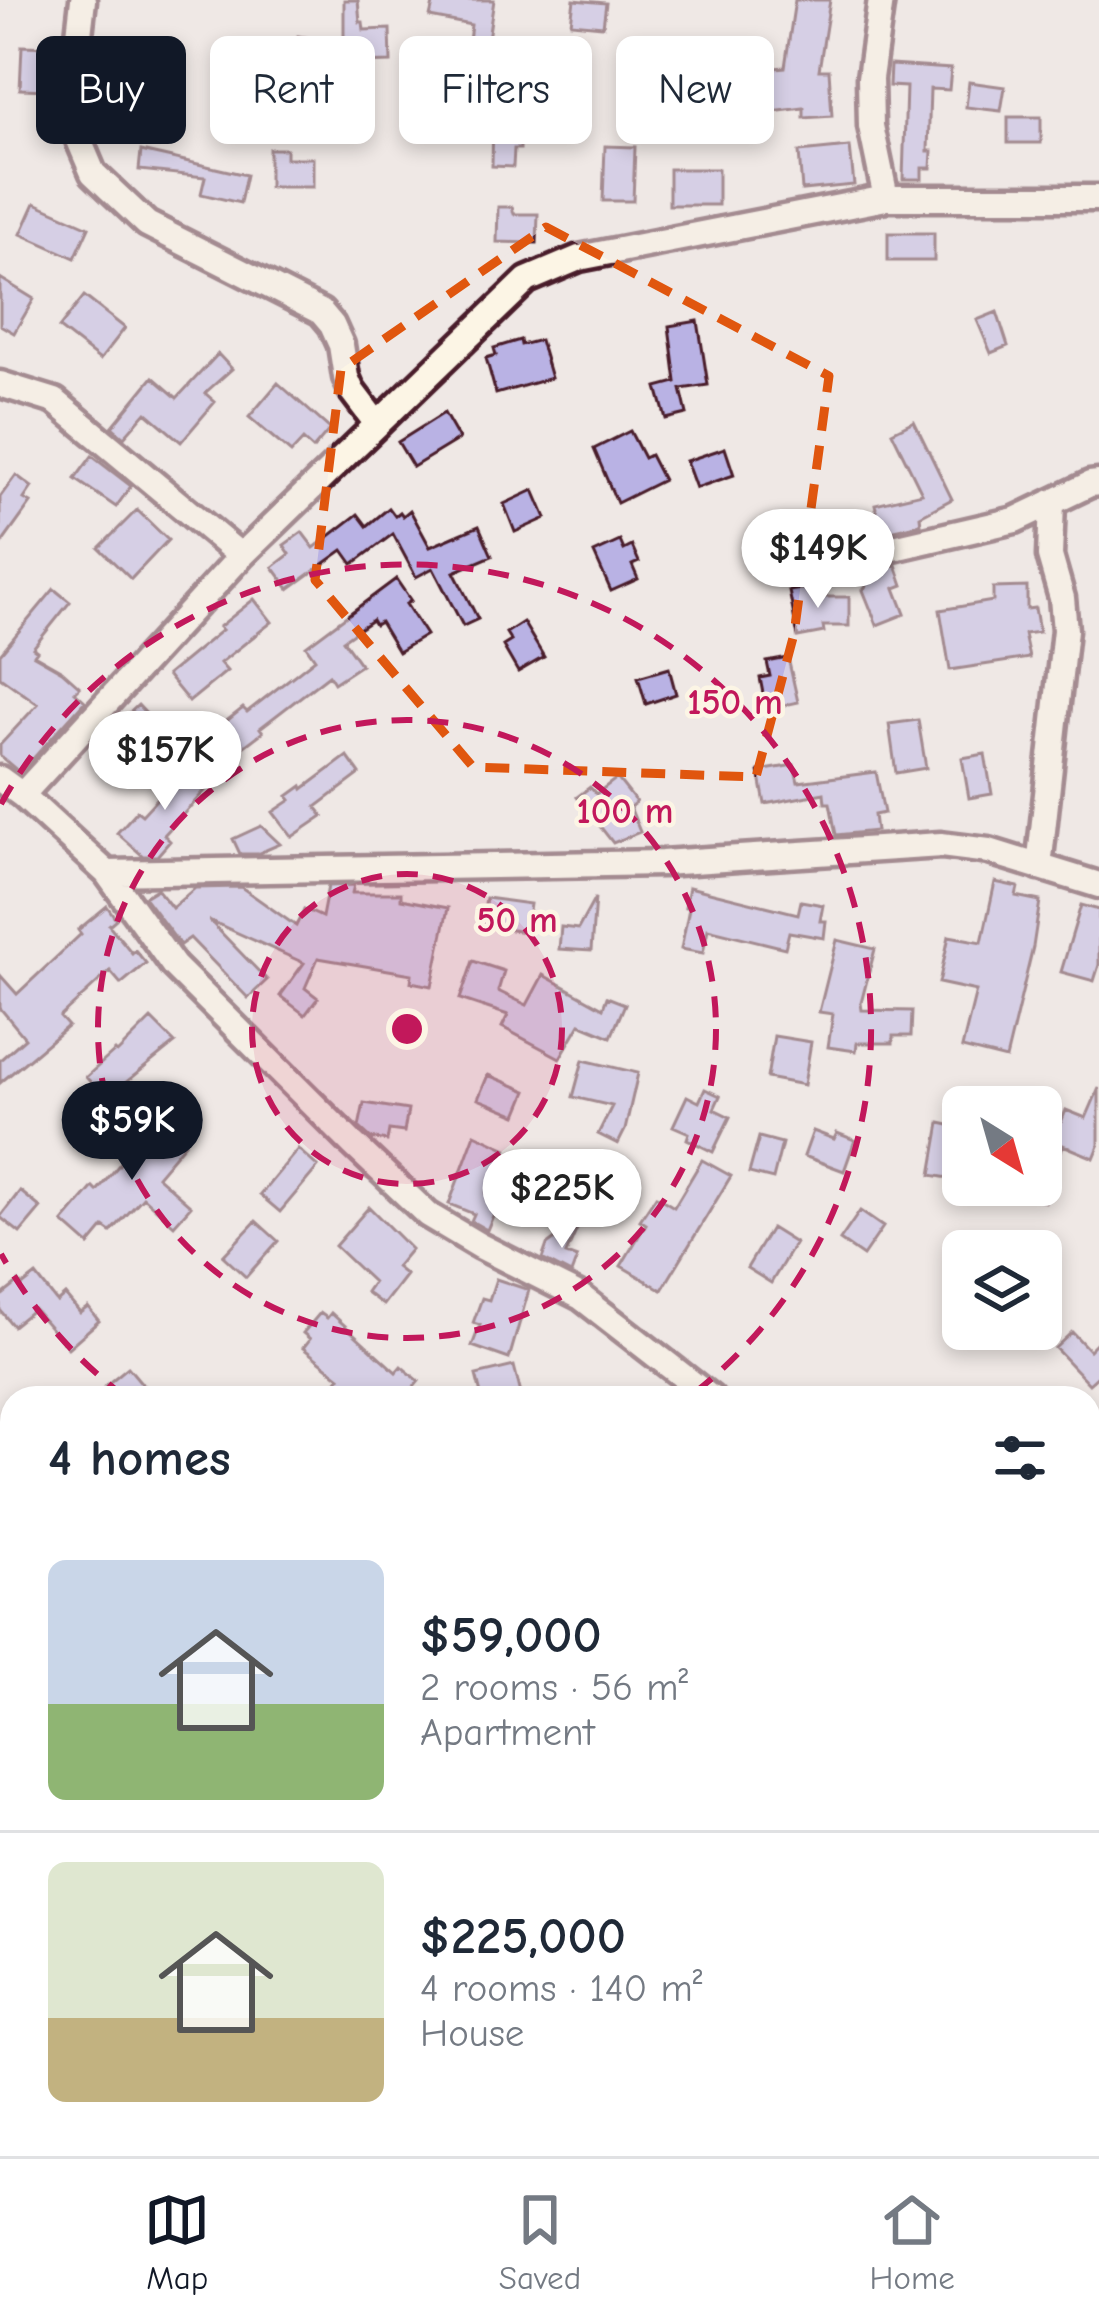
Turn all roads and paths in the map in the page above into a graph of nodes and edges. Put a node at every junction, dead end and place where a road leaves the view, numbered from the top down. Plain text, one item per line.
1 (83, 0) edge
2 (881, 0) edge
3 (886, 198) junction
4 (1099, 198) edge
5 (0, 384) edge
6 (377, 424) junction
7 (1099, 483) edge
8 (1052, 502) junction
9 (241, 556) junction
10 (803, 569) dead end
11 (0, 779) edge
12 (22, 795) junction
13 (1039, 867) junction
14 (107, 873) junction
15 (1099, 884) edge
16 (696, 1386) edge

1 - 6 street
2 - 3 street
3 - 4 street
3 - 6 street
5 - 9 street
6 - 9 street
7 - 8 street
8 - 10 street
8 - 13 street
9 - 12 street
11 - 12 street
12 - 14 street
13 - 14 street
13 - 15 street
14 - 16 street

